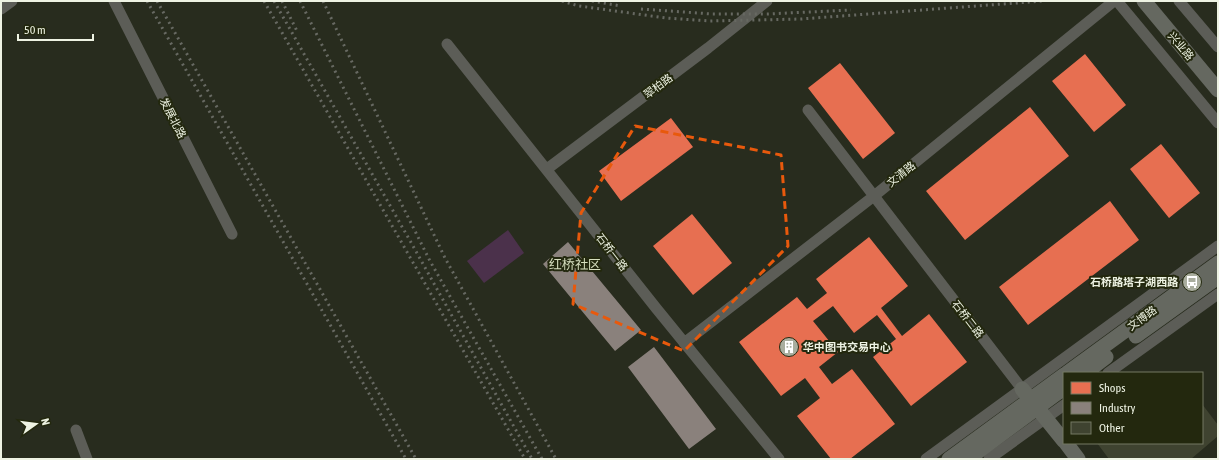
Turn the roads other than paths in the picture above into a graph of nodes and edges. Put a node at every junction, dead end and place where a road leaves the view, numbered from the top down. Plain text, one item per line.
1 (12, 1) edge
2 (114, 1) edge
3 (768, 1) edge
4 (1116, 1) edge
5 (1144, 1) edge
6 (1156, 1) edge
7 (1179, 1) edge
8 (1, 9) edge
9 (447, 44) dead end
10 (1218, 47) edge
11 (1218, 74) edge
12 (1218, 90) edge
13 (808, 110) dead end
14 (1218, 123) edge
15 (547, 169) junction
16 (874, 196) junction
17 (232, 234) dead end
18 (1218, 246) edge
19 (1218, 263) edge
20 (1218, 277) edge
21 (1218, 294) edge
22 (684, 343) junction
23 (1068, 372) edge
24 (1071, 372) edge
25 (1086, 372) edge
26 (1109, 372) edge
27 (1063, 376) edge
28 (1063, 379) edge
29 (1063, 389) edge
30 (1034, 404) junction
31 (1063, 405) edge
32 (76, 430) dead end
33 (1063, 440) edge
34 (1067, 444) edge
35 (87, 459) edge
36 (779, 459) edge
37 (926, 459) edge
38 (949, 459) edge
39 (968, 459) edge
40 (989, 459) edge
41 (1078, 459) edge

1 - 8 street
2 - 17 street, 发展北路
3 - 15 street, 翠柏路
4 - 14 street
4 - 16 street, 文清路
5 - 12 main road, 兴业路
6 - 11 main road, 兴业路
7 - 10 street
9 - 15 street, 石桥一路
13 - 16 street, 石桥二路
15 - 22 street, 石桥一路
16 - 22 street, 文清路
16 - 30 street, 石桥二路
18 - 24 street
19 - 23 main road, 文博路
20 - 25 main road, 文博路
21 - 26 street
22 - 36 street, 石桥一路
27 - 30 main road
28 - 30 street
29 - 30 main road
30 - 31 street
30 - 33 main road, 石桥二路
30 - 37 street
30 - 38 main road
30 - 39 main road
30 - 40 street
32 - 35 street
34 - 41 main road, 石桥二路

